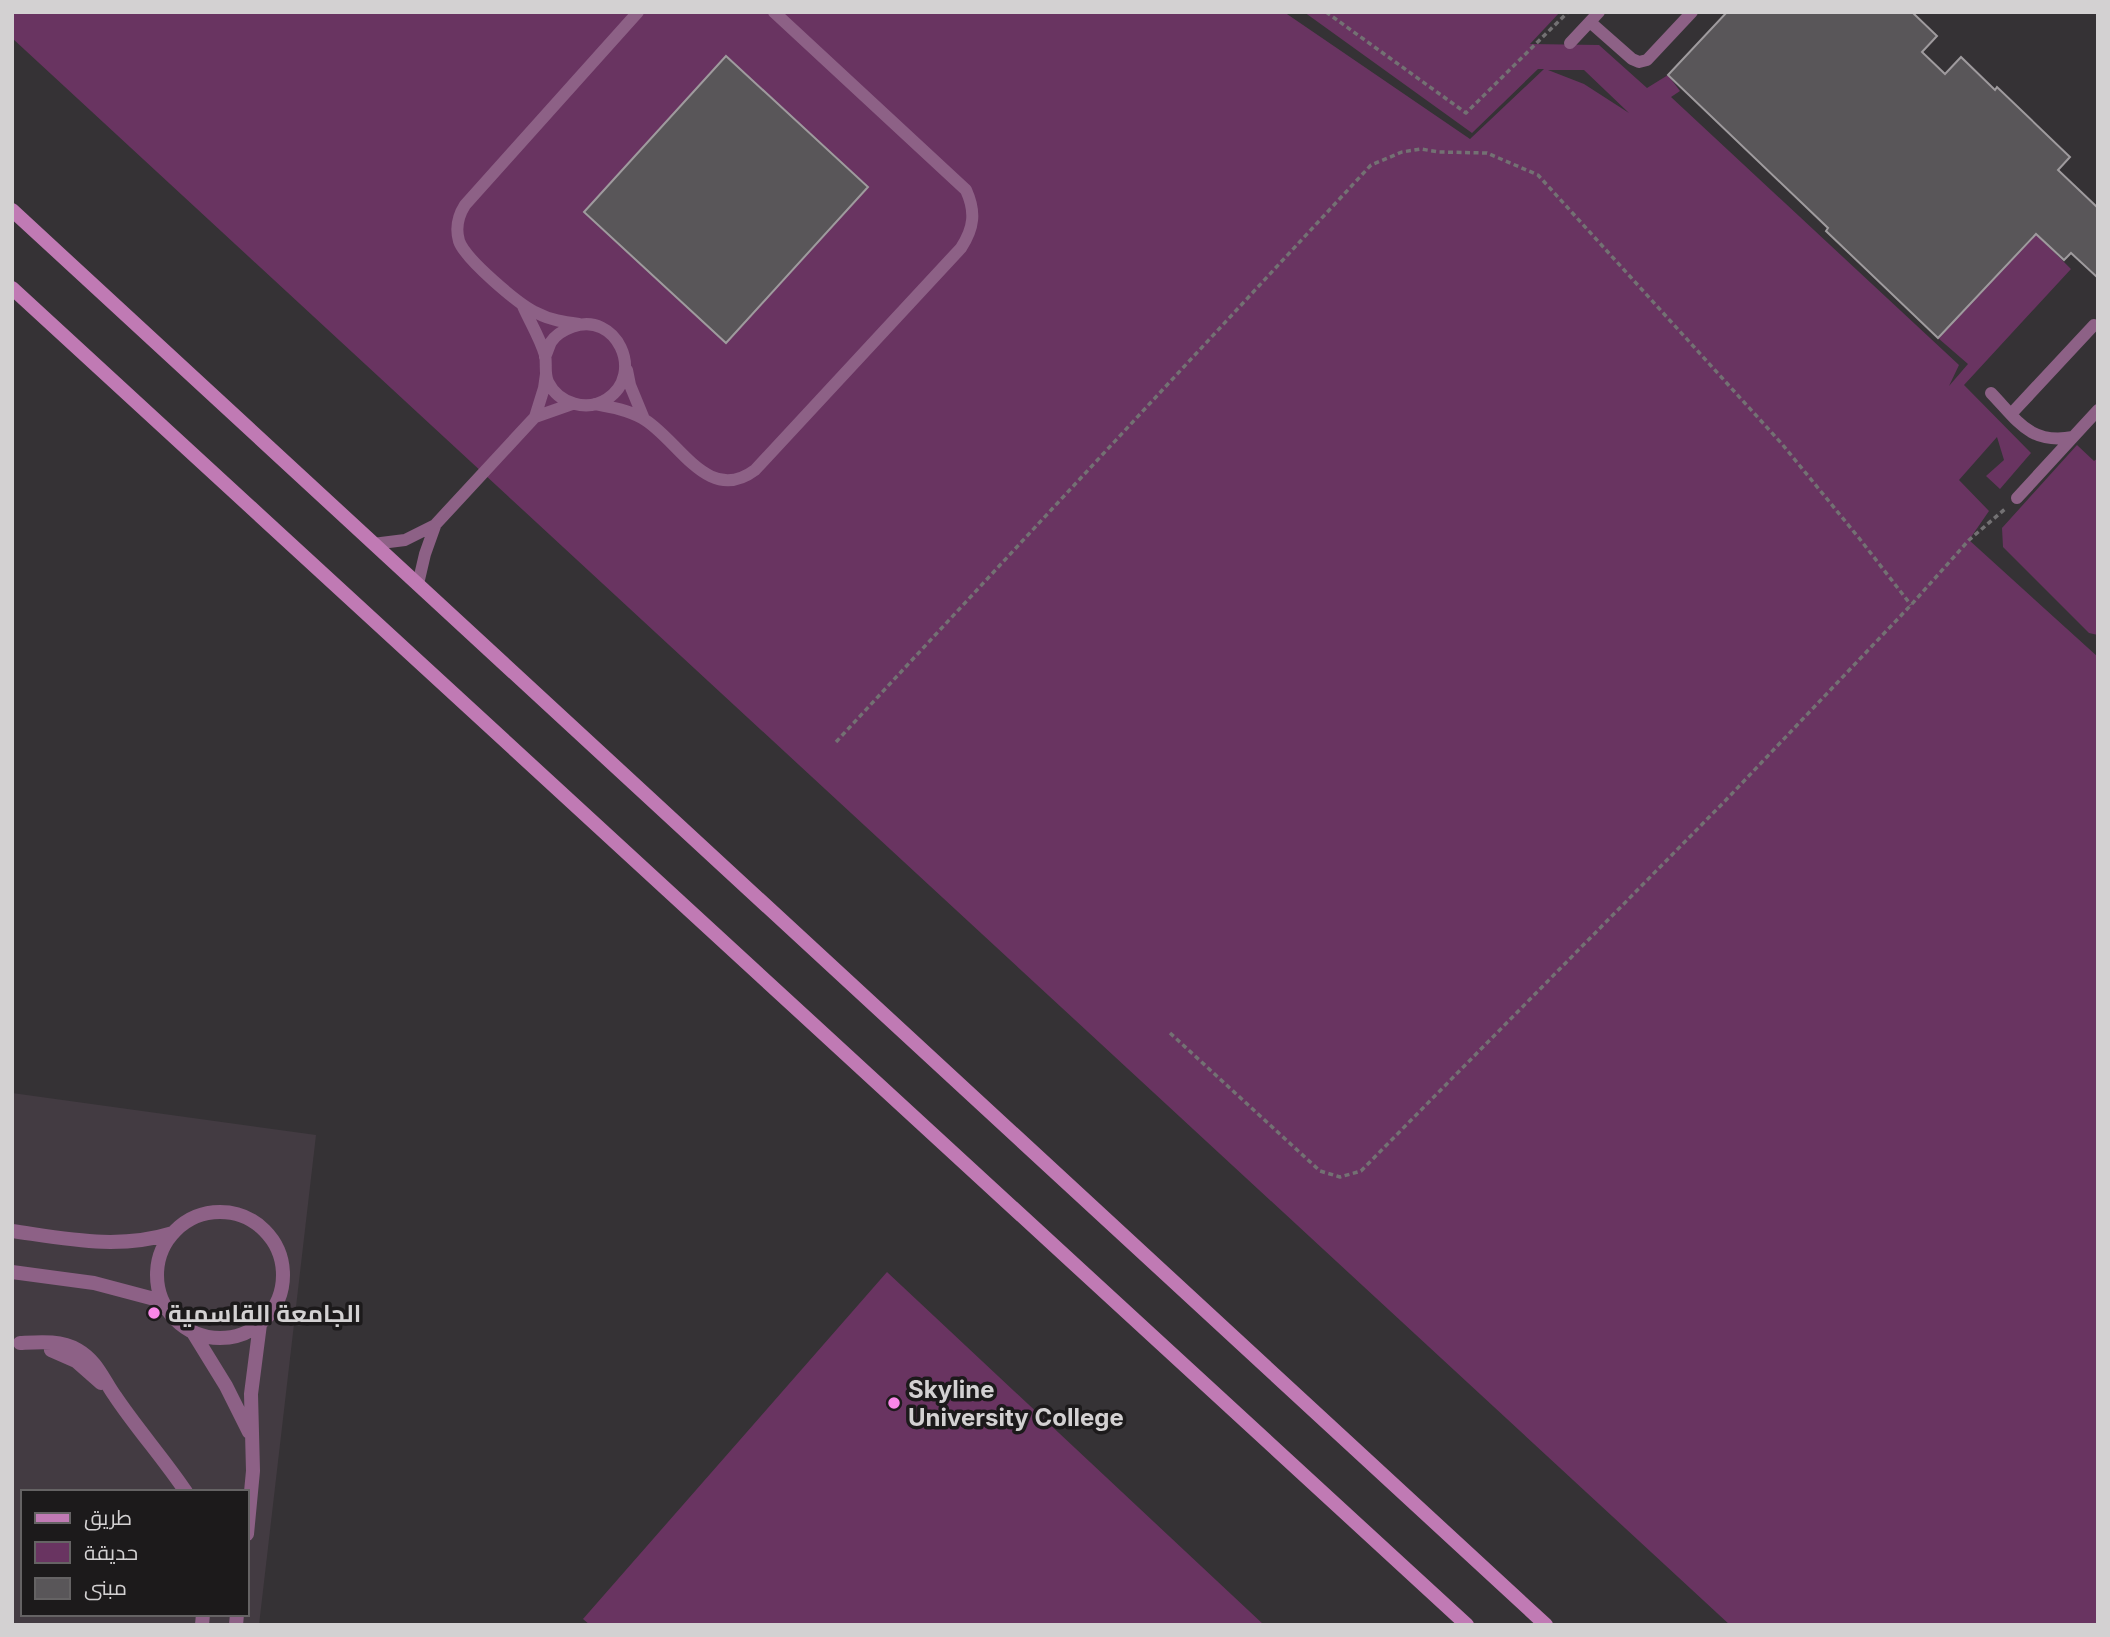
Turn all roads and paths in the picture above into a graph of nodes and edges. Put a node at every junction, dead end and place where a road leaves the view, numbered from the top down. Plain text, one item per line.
1 (638, 12) edge
2 (774, 12) edge
3 (1326, 12) edge
4 (1568, 12) edge
5 (1692, 12) edge
6 (1594, 17) edge
7 (1570, 43) dead end
8 (12, 211) edge
9 (12, 288) edge
10 (523, 306) junction
11 (579, 324) junction
12 (2094, 326) dead end
13 (545, 357) junction
14 (626, 366) junction
15 (545, 374) junction
16 (1991, 393) dead end
17 (572, 404) junction
18 (594, 404) junction
19 (2098, 410) edge
20 (2011, 414) junction
21 (535, 417) junction
22 (644, 419) junction
23 (2073, 437) junction
24 (2017, 498) joint
25 (435, 525) junction
26 (373, 544) junction
27 (418, 584) junction
28 (1911, 605) junction
29 (836, 742) dead end
30 (1170, 1033) dead end
31 (12, 1231) edge
32 (173, 1233) junction
33 (12, 1272) edge
34 (162, 1301) junction
35 (260, 1324) junction
36 (194, 1334) junction
37 (16, 1342) edge
38 (252, 1440) junction
39 (174, 1474) junction
40 (185, 1490) edge
41 (196, 1490) edge
42 (248, 1525) edge
43 (1467, 1625) edge
44 (1546, 1625) edge

1 - 10 lane
2 - 22 lane
3 - 4 path
5 - 6 lane
6 - 7 lane
8 - 26 street
9 - 43 street
10 - 11 lane
10 - 13 lane
11 - 13 lane
11 - 14 lane
12 - 20 lane
13 - 15 lane
14 - 18 lane
14 - 22 lane
15 - 17 lane
15 - 21 lane
16 - 20 lane
17 - 18 lane
17 - 21 lane
18 - 22 lane
19 - 23 lane
20 - 23 lane
21 - 25 lane
23 - 24 lane
24 - 28 path
25 - 26 lane
25 - 27 lane
26 - 27 street
27 - 44 street
28 - 29 path
28 - 30 path
31 - 32 street
32 - 34 street
32 - 35 street
33 - 34 street
34 - 36 street
35 - 36 street
35 - 38 street
36 - 38 street
37 - 39 street
38 - 42 street
39 - 40 street
39 - 41 street

